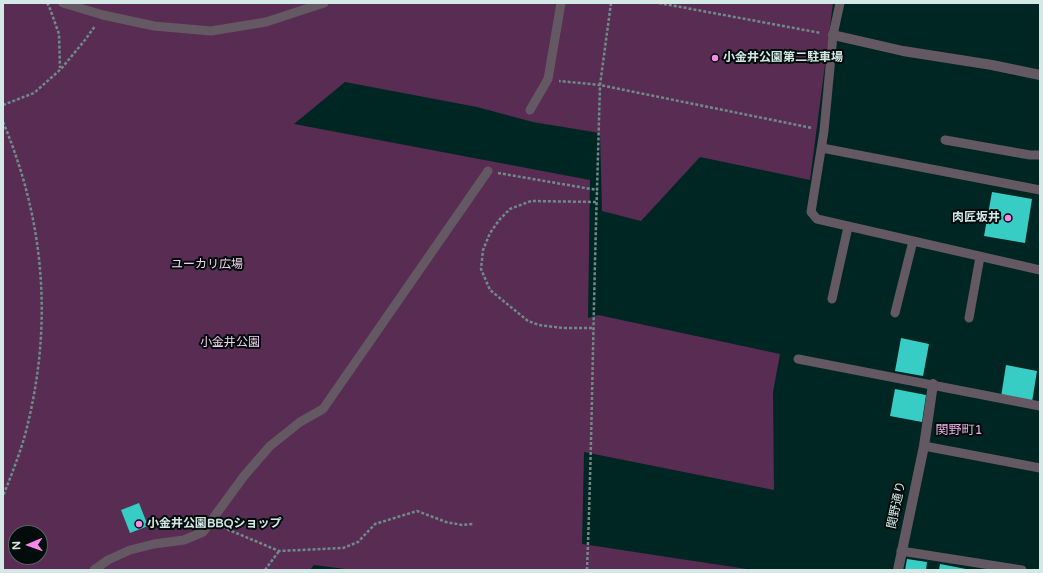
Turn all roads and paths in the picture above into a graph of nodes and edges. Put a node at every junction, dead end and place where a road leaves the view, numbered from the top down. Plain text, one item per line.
1 (47, 3) edge
2 (63, 3) edge
3 (324, 3) edge
4 (561, 3) edge
5 (611, 3) edge
6 (659, 3) edge
7 (840, 3) edge
8 (103, 15) junction
9 (833, 35) junction
10 (60, 69) junction
11 (1040, 75) edge
12 (548, 80) junction
13 (600, 85) junction
14 (3, 105) edge
15 (530, 110) dead end
16 (3, 122) edge
17 (824, 131) junction
18 (945, 140) dead end
19 (822, 148) junction
20 (1040, 155) edge
21 (488, 171) joint
22 (597, 190) junction
23 (1040, 190) edge
24 (597, 202) junction
25 (848, 227) junction
26 (913, 241) junction
27 (980, 258) junction
28 (1040, 270) edge
29 (832, 299) dead end
30 (895, 313) dead end
31 (969, 318) dead end
32 (592, 328) junction
33 (798, 359) dead end
34 (933, 384) junction
35 (1040, 406) edge
36 (924, 446) junction
37 (1040, 468) edge
38 (3, 496) edge
39 (212, 519) junction
40 (472, 524) dead end
41 (278, 551) junction
42 (901, 551) junction
43 (94, 570) edge
44 (265, 570) edge
45 (587, 570) edge
46 (898, 570) edge
47 (1022, 570) edge

1 - 10 path
2 - 8 lane
3 - 8 lane
4 - 12 lane
5 - 13 path
6 - 9 path
7 - 9 lane
8 - 10 path
9 - 11 street
9 - 17 lane
10 - 14 path
12 - 13 path
12 - 15 lane
13 - 17 path
13 - 22 path
16 - 38 path
17 - 19 lane
18 - 20 lane
19 - 23 lane
19 - 25 lane
21 - 22 path
21 - 39 lane
22 - 24 path
24 - 32 path
24 - 32 path
25 - 26 lane
25 - 29 lane
26 - 27 lane
26 - 30 lane
27 - 28 lane
27 - 31 lane
32 - 45 path
33 - 34 lane
34 - 35 lane
34 - 36 street, 関野通り
36 - 37 lane
36 - 42 street, 関野通り
39 - 41 path
39 - 43 lane
40 - 41 path
41 - 44 path
42 - 46 street, 関野通り
42 - 47 lane

